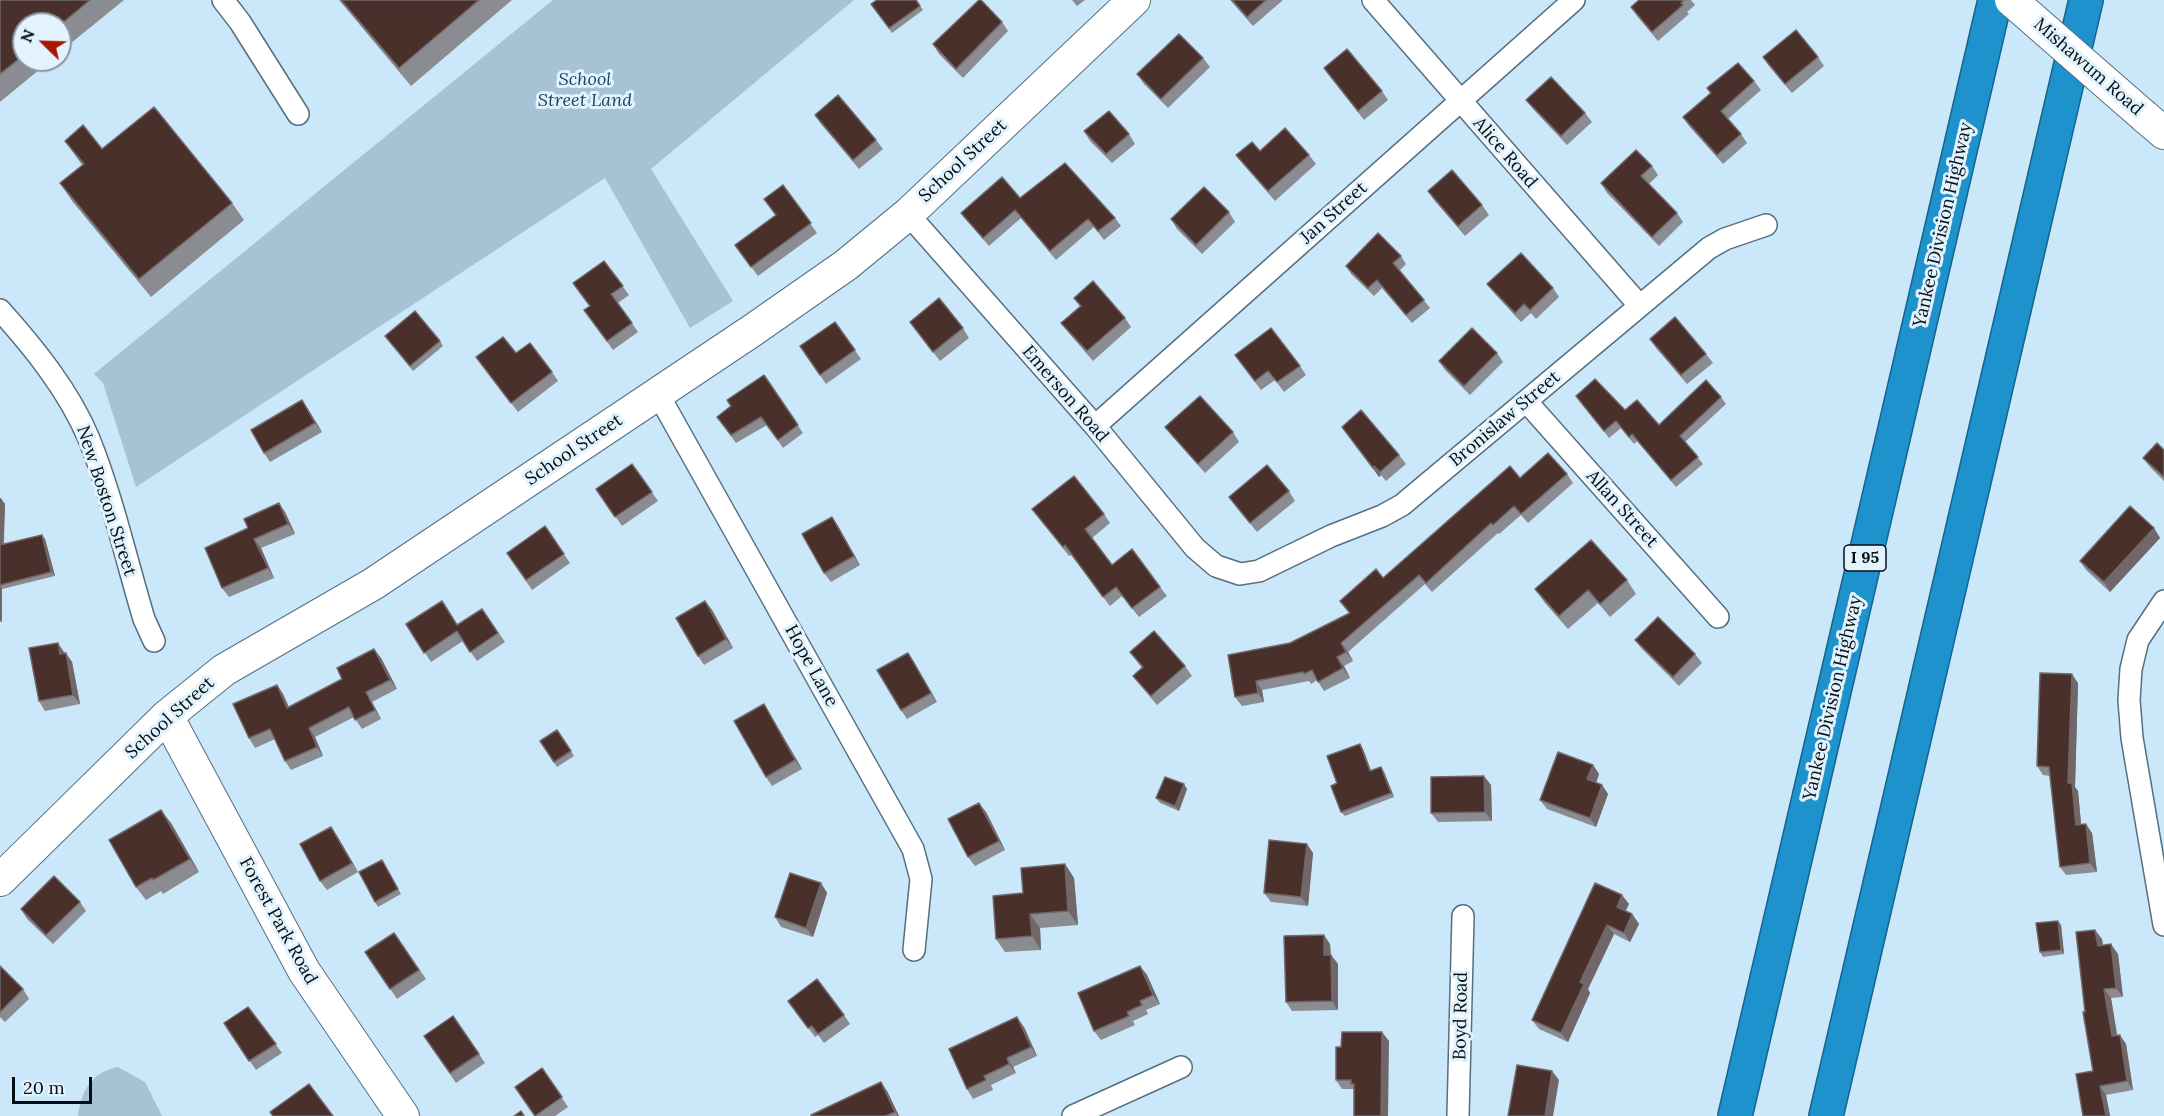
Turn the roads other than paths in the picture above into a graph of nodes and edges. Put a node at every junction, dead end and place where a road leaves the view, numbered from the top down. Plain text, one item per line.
1 (223, 0) edge
2 (1134, 0) edge
3 (1372, 0) edge
4 (1574, 0) edge
5 (1995, 0) edge
6 (2011, 0) edge
7 (2086, 0) edge
8 (1459, 101) junction
9 (298, 114) dead end
10 (2154, 124) edge
11 (908, 214) junction
12 (1766, 225) dead end
13 (1639, 305) junction
14 (0, 310) edge
15 (658, 394) junction
16 (1526, 401) junction
17 (1095, 426) junction
18 (1225, 570) joint
19 (2164, 601) edge
20 (1718, 617) dead end
21 (154, 641) dead end
22 (167, 716) junction
23 (0, 880) edge
24 (1463, 916) dead end
25 (2164, 925) edge
26 (914, 950) dead end
27 (1181, 1067) dead end
28 (403, 1116) edge
29 (1073, 1116) edge
30 (1458, 1116) edge
31 (1735, 1116) edge
32 (1826, 1116) edge

1 - 9 street
2 - 11 street, School Street
3 - 8 street, Alice Road
4 - 8 street, Jan Street
5 - 31 highway, Yankee Division Highway / I 95
6 - 10 street, Mishawum Road, bridge
7 - 32 highway
8 - 13 street, Alice Road
8 - 17 street, Jan Street
11 - 15 street, School Street
11 - 17 street, Emerson Road
12 - 13 street, Bronislaw Street
13 - 16 street, Bronislaw Street
14 - 21 street, New Boston Street
15 - 22 street, School Street
15 - 26 street, Hope Lane
16 - 18 street, Bronislaw Street
16 - 20 street, Allan Street
17 - 18 street, Emerson Road
19 - 25 street
22 - 23 street, School Street
22 - 28 street, Forest Park Road
24 - 30 street, Boyd Road
27 - 29 street

